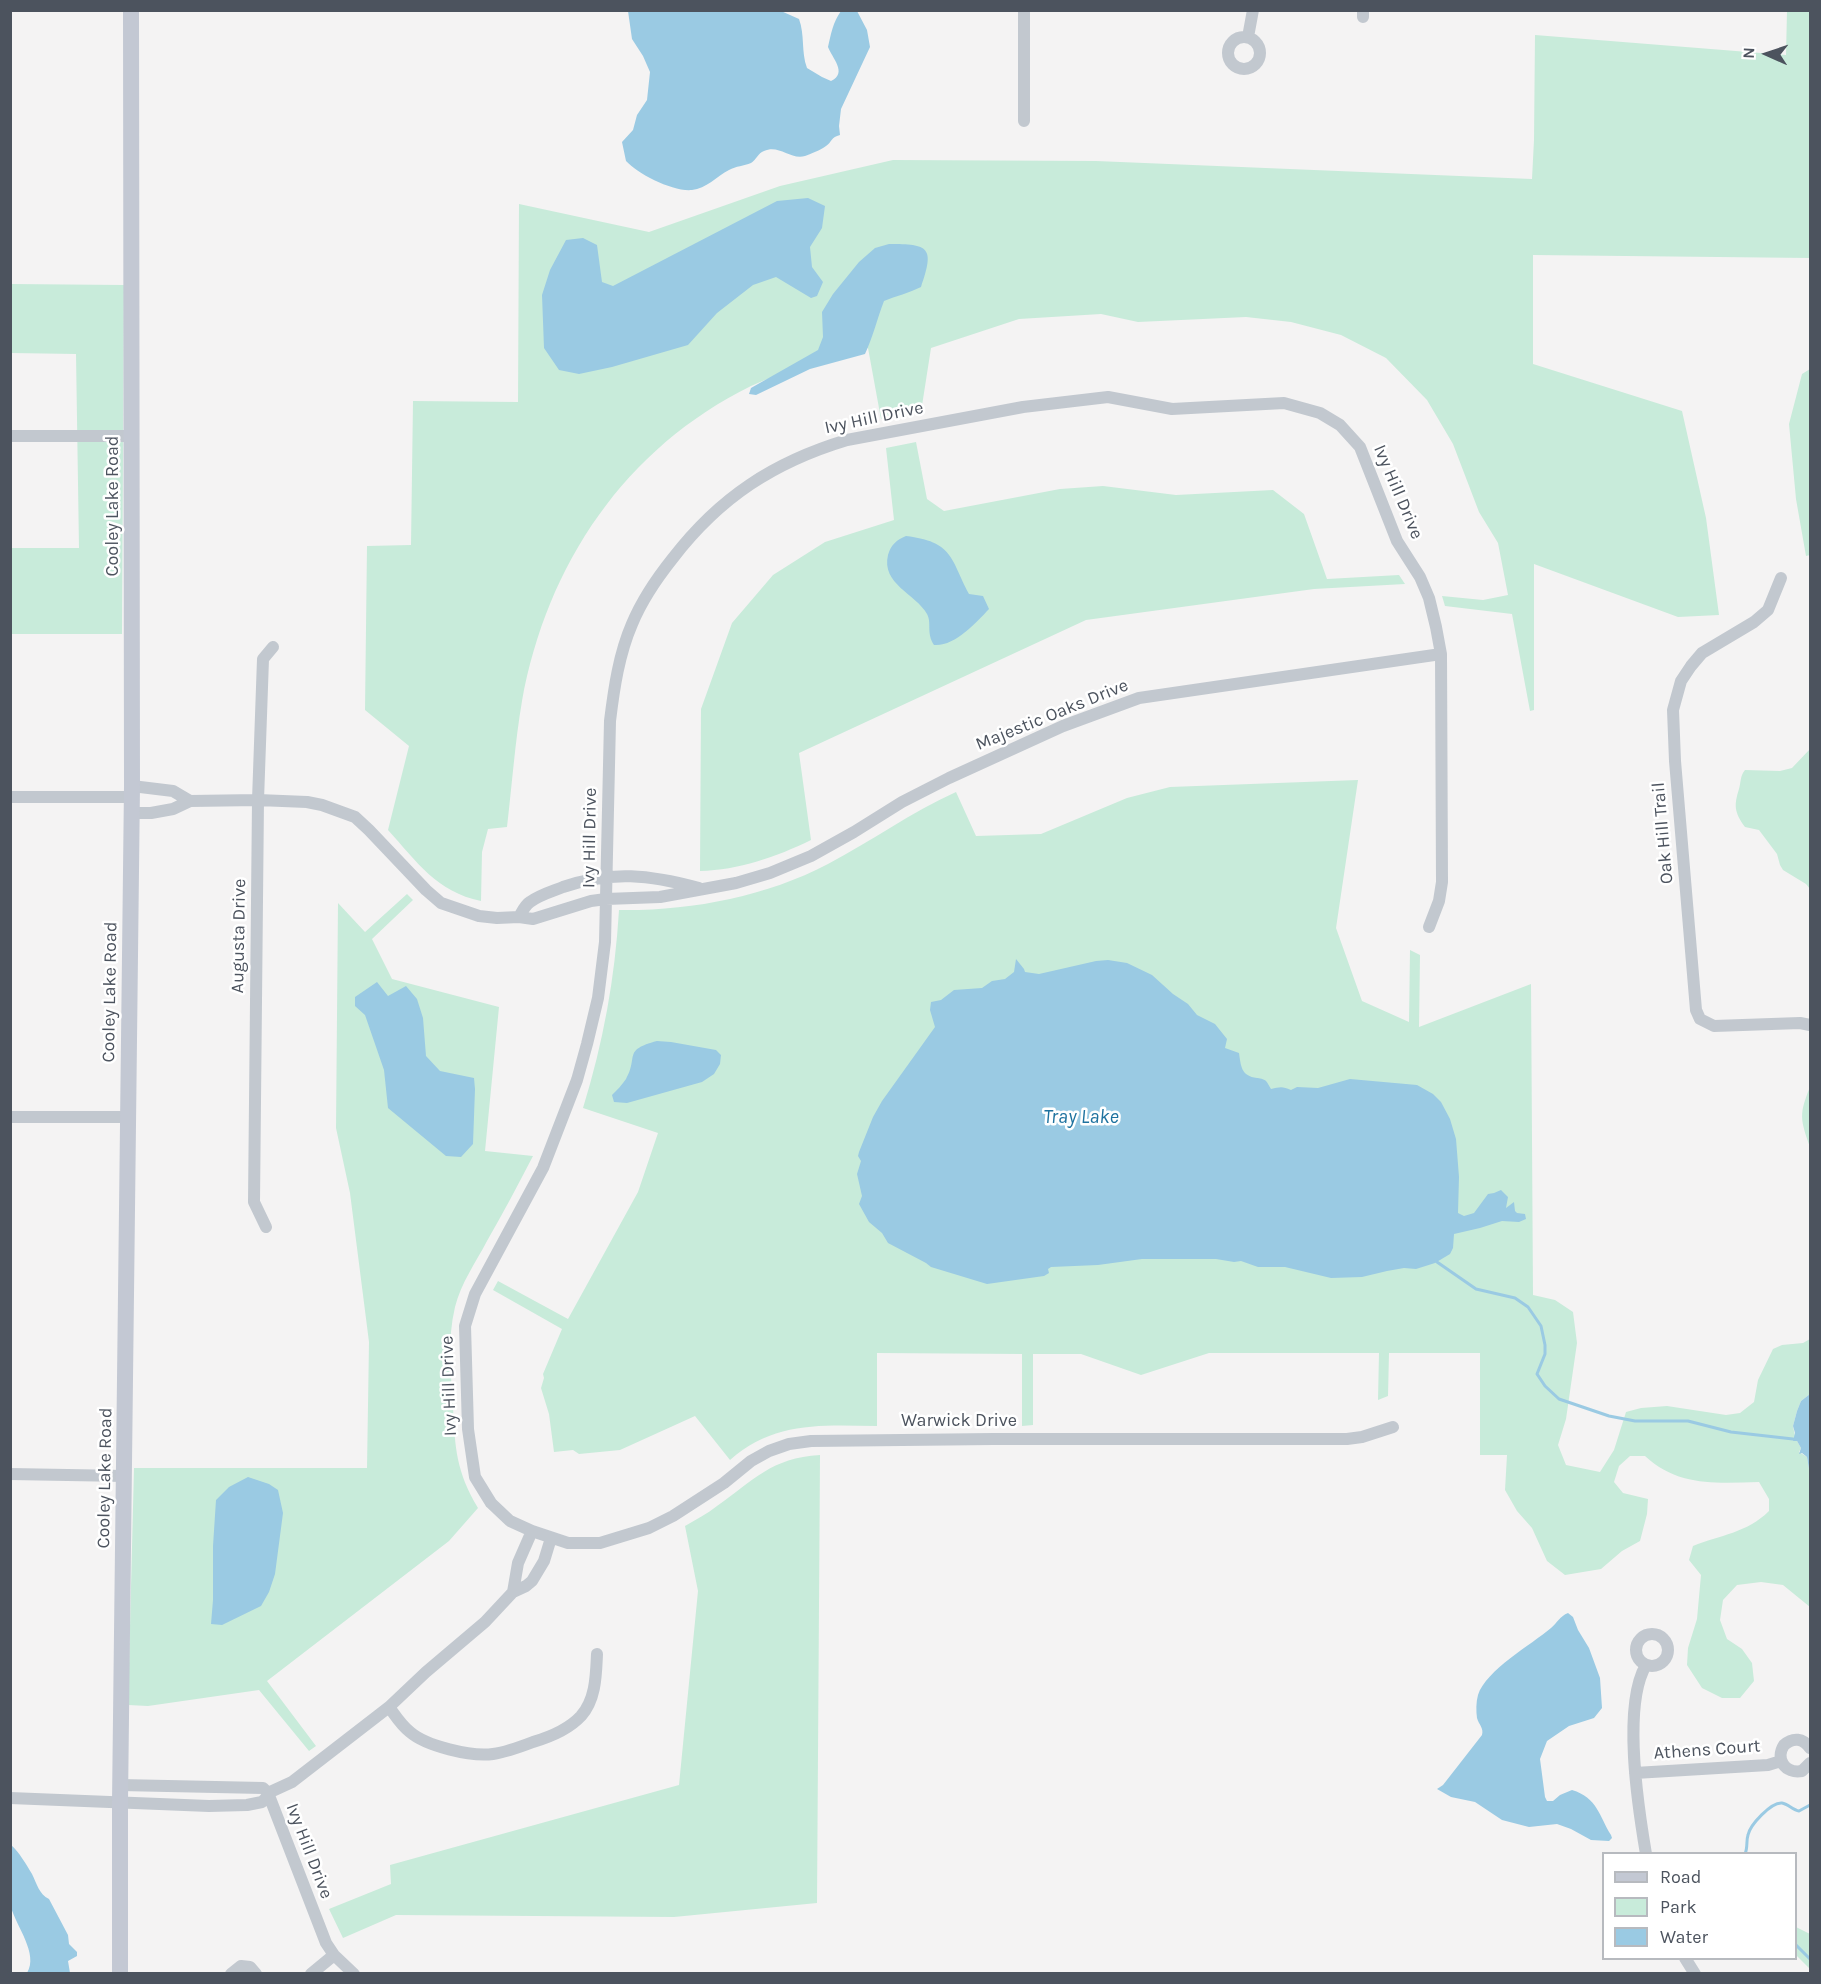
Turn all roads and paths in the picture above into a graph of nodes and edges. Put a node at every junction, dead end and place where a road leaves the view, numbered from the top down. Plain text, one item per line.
1 (130, 10) edge
2 (1024, 10) edge
3 (1253, 10) edge
4 (1248, 37) dead end
5 (1024, 121) dead end
6 (10, 436) edge
7 (132, 436) junction
8 (1781, 578) dead end
9 (273, 647) dead end
10 (1442, 654) junction
11 (10, 797) edge
12 (132, 799) junction
13 (258, 800) junction
14 (190, 801) junction
15 (608, 876) junction
16 (701, 889) junction
17 (606, 899) junction
18 (519, 916) junction
19 (1429, 927) dead end
20 (1810, 1025) edge
21 (10, 1117) edge
22 (128, 1117) junction
23 (266, 1227) dead end
24 (1393, 1427) dead end
25 (10, 1474) edge
26 (125, 1476) junction
27 (532, 1531) junction
28 (551, 1538) junction
29 (513, 1592) junction
30 (597, 1654) dead end
31 (1646, 1665) dead end
32 (389, 1707) junction
33 (1810, 1748) edge
34 (1780, 1761) junction
35 (1810, 1763) edge
36 (1635, 1773) junction
37 (120, 1793) junction
38 (268, 1793) junction
39 (10, 1798) edge
40 (1646, 1852) edge
41 (334, 1955) junction
42 (120, 1974) edge
43 (231, 1974) edge
44 (256, 1974) edge
45 (311, 1974) edge
46 (354, 1974) edge

1 - 7 street, Cooley Lake Road
2 - 5 street
3 - 4 street
6 - 7 street
7 - 12 street, Cooley Lake Road
8 - 20 street, Oak Hill Trail
9 - 13 street, Augusta Drive
10 - 15 street, Ivy Hill Drive
10 - 16 street, Majestic Oaks Drive
10 - 19 street, Ivy Hill Drive
11 - 12 street
12 - 14 street, Majestic Oaks Drive
12 - 14 street, Majestic Oaks Drive
12 - 22 street, Cooley Lake Road
13 - 14 street, Majestic Oaks Drive
13 - 18 street, Majestic Oaks Drive
13 - 23 street, Augusta Drive
15 - 16 street, Majestic Oaks Drive
15 - 17 street, Ivy Hill Drive
15 - 18 street, Majestic Oaks Drive
16 - 17 street, Majestic Oaks Drive
17 - 18 street, Majestic Oaks Drive
17 - 27 street, Ivy Hill Drive
21 - 22 street
22 - 26 street, Cooley Lake Road
24 - 28 street, Warwick Drive
25 - 26 street
26 - 37 street, Cooley Lake Road
27 - 28 street, Ivy Hill Drive
27 - 29 street
28 - 29 street, Ivy Hill Drive
29 - 32 street, Ivy Hill Drive
30 - 32 street
31 - 36 street
32 - 38 street, Ivy Hill Drive
33 - 34 street, Athens Court
34 - 35 street, Athens Court
34 - 36 street, Athens Court
36 - 40 street
37 - 38 street
37 - 38 street
37 - 39 street
37 - 42 street, Cooley Lake Road
38 - 41 street, Ivy Hill Drive
41 - 45 street
41 - 46 street, Ivy Hill Drive
43 - 44 street

